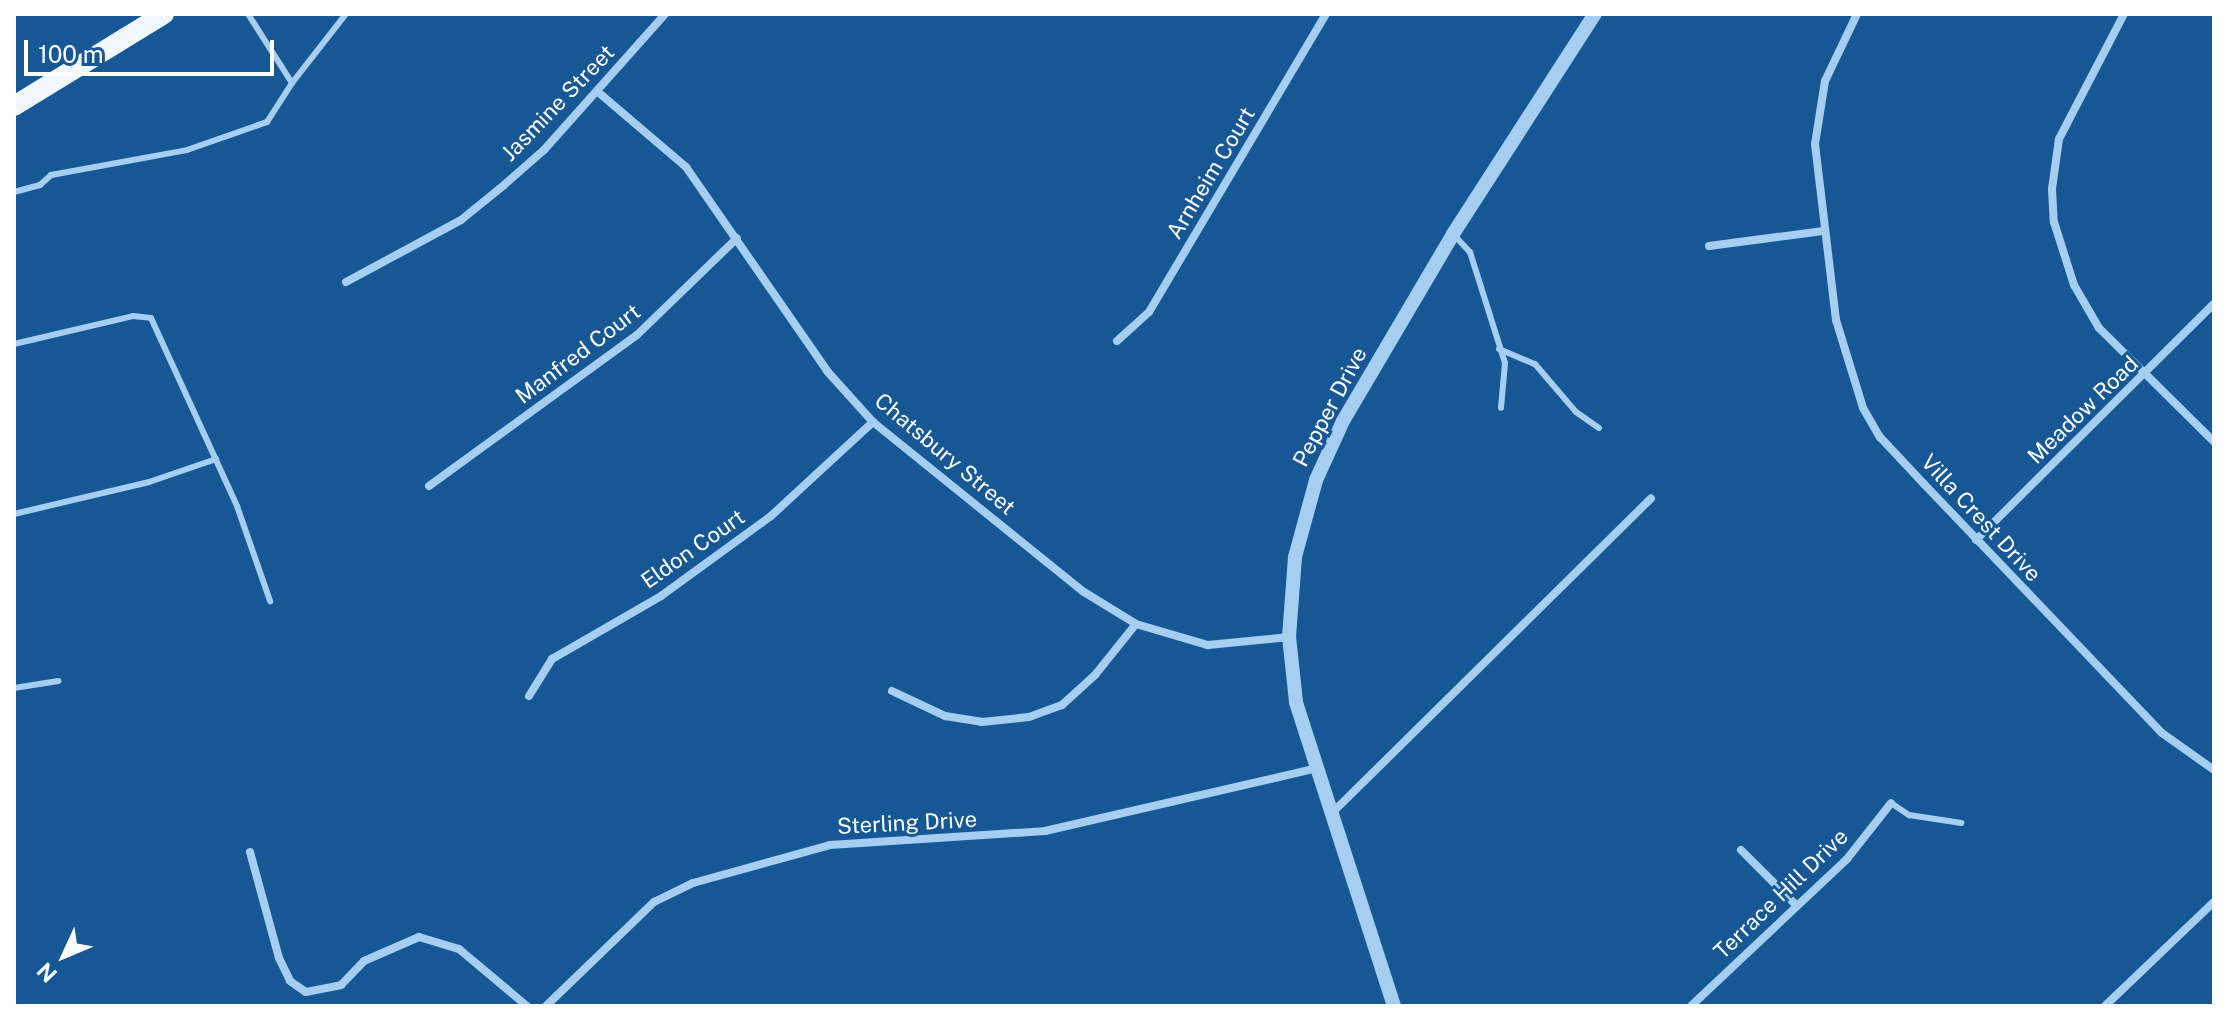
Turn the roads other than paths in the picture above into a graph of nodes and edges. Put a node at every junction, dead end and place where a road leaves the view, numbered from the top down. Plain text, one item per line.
1 (164, 14) edge
2 (248, 14) edge
3 (346, 14) edge
4 (665, 14) edge
5 (1326, 14) edge
6 (1595, 14) edge
7 (1857, 14) edge
8 (2124, 14) edge
9 (292, 83) junction
10 (598, 92) junction
11 (14, 106) edge
12 (14, 192) edge
13 (1823, 231) junction
14 (1453, 234) junction
15 (737, 238) junction
16 (1709, 246) dead end
17 (346, 282) dead end
18 (2214, 304) edge
19 (1117, 341) dead end
20 (14, 344) edge
21 (1499, 349) junction
22 (2145, 376) junction
23 (1501, 408) dead end
24 (873, 422) junction
25 (1599, 428) dead end
26 (2214, 442) edge
27 (216, 459) junction
28 (429, 486) dead end
29 (1651, 498) dead end
30 (14, 514) edge
31 (1976, 540) junction
32 (270, 601) dead end
33 (1136, 624) junction
34 (1289, 637) junction
35 (58, 681) dead end
36 (14, 688) edge
37 (892, 691) dead end
38 (529, 696) dead end
39 (1314, 769) junction
40 (2214, 770) edge
41 (1891, 803) joint
42 (1329, 817) junction
43 (1961, 823) dead end
44 (1741, 850) dead end
45 (250, 852) dead end
46 (2214, 902) edge
47 (1797, 906) junction
48 (527, 1006) edge
49 (546, 1006) edge
50 (1394, 1006) edge
51 (1691, 1006) edge
52 (2105, 1006) edge

1 - 11 main road
2 - 9 lane
3 - 9 lane
4 - 10 street, Jasmine Street
5 - 19 street, Arnheim Court
6 - 14 street, Pepper Drive
7 - 13 street, Villa Crest Drive
8 - 22 street
9 - 12 lane
10 - 15 street, Chatsbury Street
10 - 17 street, Jasmine Street
13 - 16 street
13 - 31 street, Villa Crest Drive
14 - 21 lane
14 - 34 street, Pepper Drive
15 - 24 street, Chatsbury Street
15 - 28 street, Manfred Court
18 - 22 street, Meadow Road
20 - 27 lane
21 - 23 lane
21 - 25 lane
22 - 26 street
22 - 31 street, Meadow Road
24 - 33 street, Chatsbury Street
24 - 38 street, Eldon Court
27 - 30 lane
27 - 32 lane
29 - 42 street
31 - 40 street, Villa Crest Drive
33 - 34 street, Chatsbury Street
33 - 37 street
34 - 39 street, Pepper Drive
35 - 36 lane
39 - 42 street, Pepper Drive
39 - 49 street, Sterling Drive
41 - 43 lane
41 - 47 street, Terrace Hill Drive
42 - 50 street, Pepper Drive
44 - 47 street
45 - 48 street
46 - 52 street
47 - 51 street, Terrace Hill Drive

